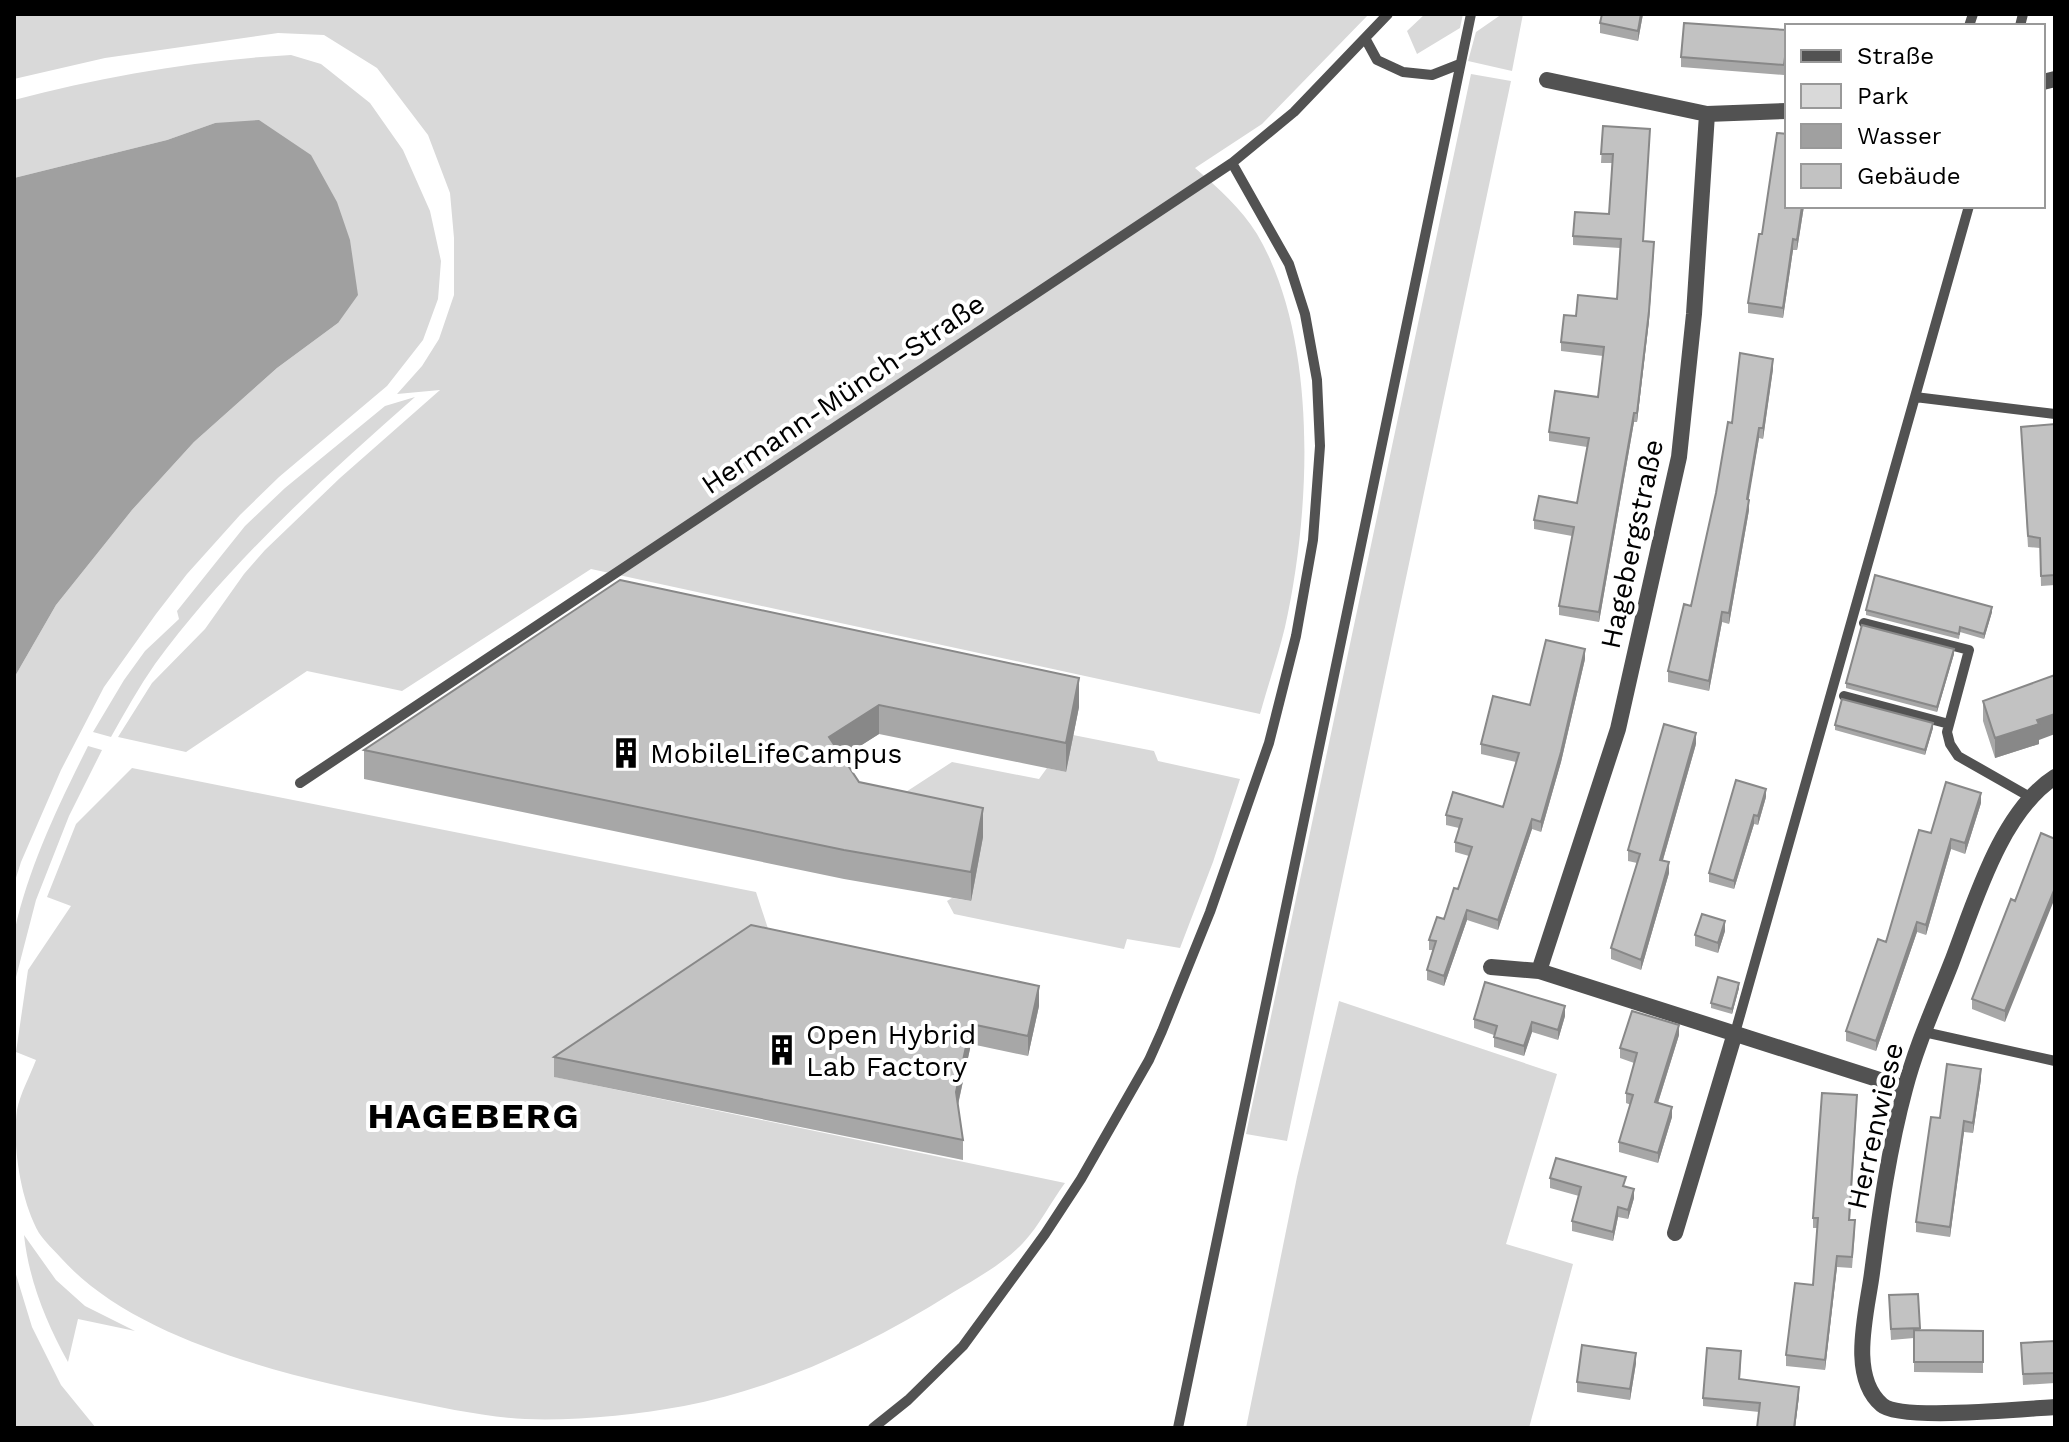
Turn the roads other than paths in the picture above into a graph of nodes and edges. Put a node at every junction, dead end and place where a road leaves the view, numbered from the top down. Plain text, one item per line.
1 (1388, 14) edge
2 (1471, 14) edge
3 (1365, 38) junction
4 (1460, 64) junction
5 (1547, 80) dead end
6 (1785, 111) edge
7 (1707, 114) junction
8 (1232, 163) junction
9 (1968, 208) edge
10 (1915, 397) junction
11 (2055, 414) edge
12 (1864, 623) edge
13 (1844, 696) edge
14 (1949, 724) junction
15 (2055, 777) edge
16 (300, 783) dead end
17 (2030, 797) junction
18 (1491, 967) dead end
19 (1539, 971) junction
20 (1924, 1032) junction
21 (1735, 1033) junction
22 (2055, 1061) edge
23 (1905, 1088) junction
24 (1675, 1233) dead end
25 (2055, 1407) edge
26 (873, 1428) edge
27 (1178, 1428) edge

1 - 3 lane, Hermann-Münch-Straße
2 - 4 lane
3 - 4 lane
3 - 8 lane, Hermann-Münch-Straße
4 - 27 lane
5 - 7 street
6 - 7 street
7 - 19 street, Hagebergstraße
8 - 16 lane, Hermann-Münch-Straße
8 - 26 lane
9 - 10 lane
10 - 11 lane
10 - 21 lane
12 - 14 lane
13 - 14 lane
14 - 17 lane
15 - 17 street, Herrenwiese
17 - 20 street, Herrenwiese
18 - 19 street
19 - 21 street
20 - 22 lane
20 - 23 street, Herrenwiese
21 - 23 street
21 - 24 street
23 - 25 street, Herrenwiese

